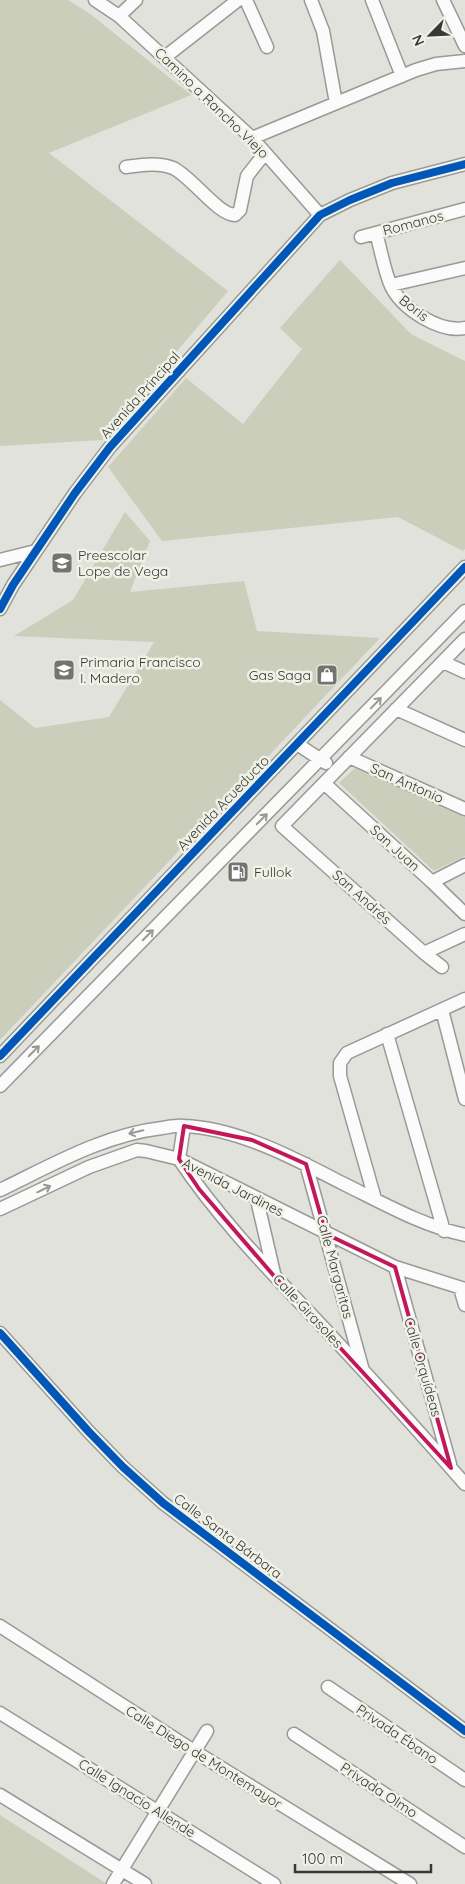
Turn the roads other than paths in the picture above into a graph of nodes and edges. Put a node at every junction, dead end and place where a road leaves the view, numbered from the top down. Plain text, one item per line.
1 (95, 0) edge
2 (136, 0) edge
3 (238, 0) edge
4 (246, 0) edge
5 (311, 0) edge
6 (372, 0) edge
7 (443, 0) edge
8 (119, 16) junction
9 (465, 46) edge
10 (267, 47) dead end
11 (165, 57) junction
12 (465, 61) edge
13 (402, 76) junction
14 (336, 103) junction
15 (252, 138) junction
16 (265, 154) junction
17 (465, 164) edge
18 (126, 167) dead end
19 (465, 209) edge
20 (320, 215) junction
21 (376, 233) junction
22 (361, 237) dead end
23 (465, 268) edge
24 (391, 285) junction
25 (465, 328) edge
26 (36, 551) junction
27 (0, 560) edge
28 (465, 567) edge
29 (0, 609) edge
30 (465, 611) edge
31 (465, 639) edge
32 (443, 662) junction
33 (465, 672) edge
34 (396, 709) junction
35 (465, 740) edge
36 (297, 744) junction
37 (349, 757) junction
38 (321, 759) junction
39 (337, 770) junction
40 (324, 783) junction
41 (465, 809) edge
42 (465, 865) edge
43 (432, 882) junction
44 (465, 914) edge
45 (465, 934) edge
46 (424, 953) junction
47 (442, 967) dead end
48 (465, 999) edge
49 (442, 1010) junction
50 (388, 1034) junction
51 (0, 1056) edge
52 (0, 1086) edge
53 (465, 1099) edge
54 (184, 1126) junction
55 (178, 1159) junction
56 (306, 1164) junction
57 (0, 1190) edge
58 (375, 1199) junction
59 (257, 1200) junction
60 (0, 1210) edge
61 (444, 1230) junction
62 (326, 1234) junction
63 (465, 1235) edge
64 (395, 1267) junction
65 (274, 1276) junction
66 (462, 1289) edge
67 (465, 1305) edge
68 (0, 1333) edge
69 (363, 1370) junction
70 (451, 1468) junction
71 (465, 1484) edge
72 (0, 1626) edge
73 (328, 1687) dead end
74 (0, 1713) edge
75 (207, 1731) dead end
76 (465, 1731) edge
77 (294, 1734) dead end
78 (194, 1751) junction
79 (465, 1780) edge
80 (0, 1795) edge
81 (158, 1811) junction
82 (465, 1847) edge
83 (122, 1869) junction
84 (113, 1884) edge
85 (145, 1884) edge
86 (274, 1884) edge
87 (410, 1884) edge

1 - 8 street, Camino a Rancho Viejo
2 - 8 street
3 - 11 street
4 - 10 street
5 - 14 street
6 - 13 street
7 - 9 street
8 - 11 street, Camino a Rancho Viejo
11 - 15 street, Camino a Rancho Viejo
12 - 13 street
13 - 14 street
14 - 15 street
15 - 16 street, Camino a Rancho Viejo
16 - 18 street
16 - 20 street, Camino a Rancho Viejo
17 - 20 street
19 - 21 street, Romanos
20 - 26 street, Avenida Principal
21 - 22 street, Romanos
21 - 24 street, Boris
23 - 24 street
24 - 25 street, Boris
26 - 27 street
26 - 29 street, Avenida Principal
28 - 36 street, Avenida Acueducto
38 -> 30 street
31 - 32 street
32 - 33 street
32 - 34 street
34 - 35 street
34 - 37 street
36 - 38 street
36 - 51 street, Avenida Acueducto
37 - 39 street
37 - 41 street, San Antonio
38 - 39 street
52 -> 38 street
39 - 40 street
40 - 43 street, San Juan
40 - 46 street, San Andrés
42 - 43 street
43 - 44 street, San Juan
45 - 46 street
46 - 47 street, San Andrés
48 - 49 street
49 - 50 street
49 - 53 street
50 - 58 street
50 - 61 street
54 - 55 street
54 - 56 street
54 -> 57 street
55 - 59 street, Avenida Jardines
60 -> 55 street, Avenida Jardines
55 - 65 street, Calle Girasoles
56 - 58 street
56 - 62 street, Calle Margaritas
58 - 61 street
59 - 62 street, Avenida Jardines
59 - 65 street
61 - 63 street
62 - 64 street, Avenida Jardines
62 - 69 street, Calle Margaritas
64 - 66 street, Avenida Jardines
64 - 70 street, Calle Orquídeas
65 - 69 street, Calle Girasoles
66 - 67 street
68 - 76 street, Calle Santa Bárbara
69 - 70 street, Calle Girasoles
70 - 71 street, Calle Girasoles
72 - 78 street, Calle Diego de Montemayor
73 - 79 street, Privada Ébano
74 - 81 street, Calle Ignacio Allende
75 - 78 street
77 - 82 street, Privada Olmo
78 - 81 street
78 - 87 street, Calle Diego de Montemayor
80 - 83 street
81 - 83 street
81 - 86 street, Calle Ignacio Allende
83 - 84 street
83 - 85 street

